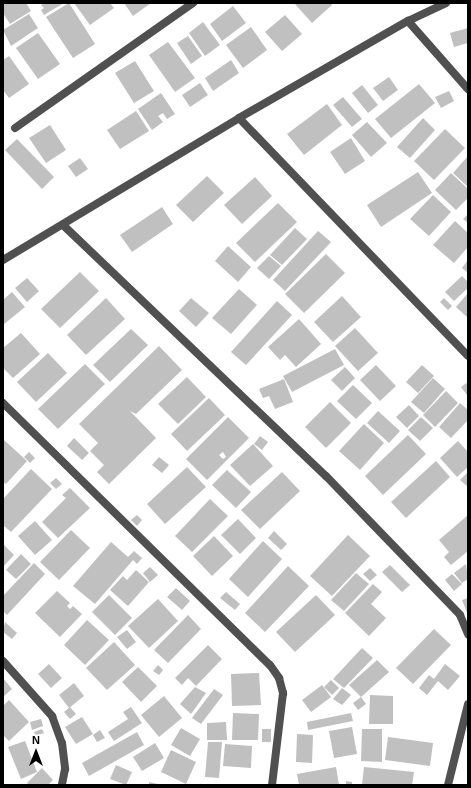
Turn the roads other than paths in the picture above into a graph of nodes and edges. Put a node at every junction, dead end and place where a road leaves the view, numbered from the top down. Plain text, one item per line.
1 (193, 3) edge
2 (446, 3) edge
3 (408, 21) junction
4 (468, 89) edge
5 (239, 118) junction
6 (14, 128) dead end
7 (63, 225) junction
8 (3, 260) edge
9 (468, 356) edge
10 (3, 403) edge
11 (468, 634) edge
12 (3, 661) edge
13 (468, 704) edge
14 (62, 785) edge
15 (272, 785) edge
16 (448, 785) edge

1 - 6 street
2 - 3 street
3 - 4 street
3 - 5 street
5 - 7 street
5 - 9 street
7 - 8 street
7 - 11 street
10 - 15 street
12 - 14 street
13 - 16 street

